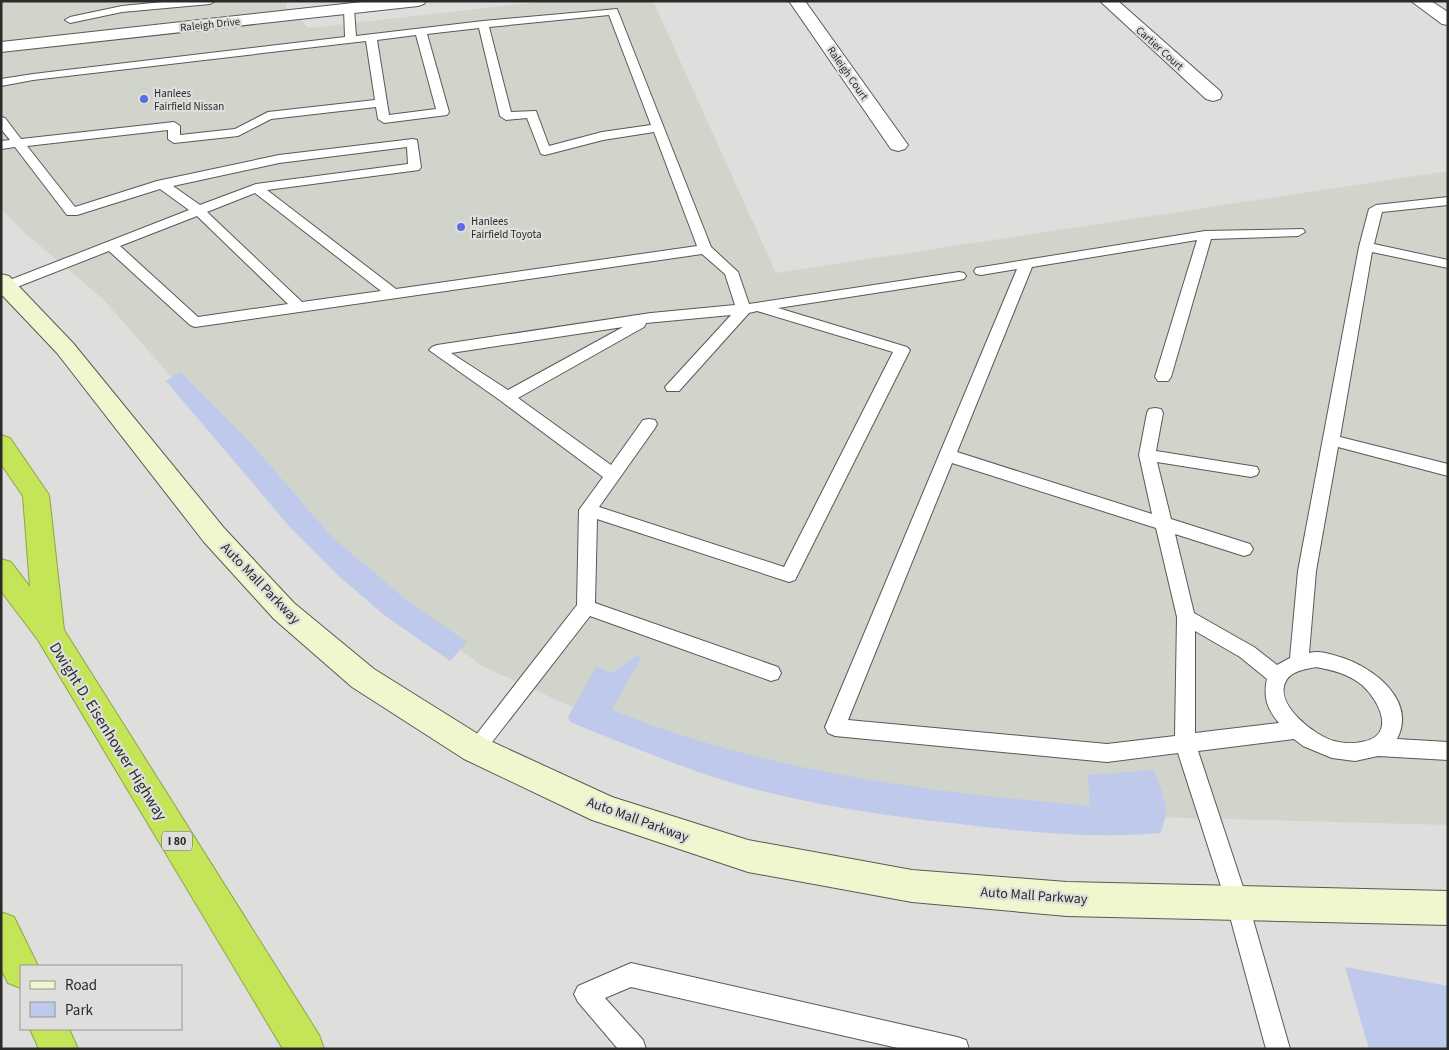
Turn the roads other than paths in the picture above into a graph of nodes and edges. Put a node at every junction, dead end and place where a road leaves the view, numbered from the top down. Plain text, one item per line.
1 (210, 1) edge
2 (418, 1) edge
3 (797, 1) edge
4 (1108, 1) edge
5 (1419, 1) edge
6 (349, 9) junction
7 (70, 20) dead end
8 (1448, 20) edge
9 (120, 22) junction
10 (483, 24) junction
11 (421, 32) junction
12 (371, 39) junction
13 (351, 41) junction
14 (1, 47) edge
15 (1, 83) edge
16 (1213, 95) dead end
17 (381, 103) junction
18 (1, 121) edge
19 (658, 128) junction
20 (17, 143) junction
21 (898, 144) dead end
22 (1, 145) edge
23 (162, 184) junction
24 (256, 188) junction
25 (1448, 200) edge
26 (199, 211) junction
27 (1298, 232) dead end
28 (1204, 235) junction
29 (111, 245) junction
30 (1366, 247) junction
31 (705, 249) junction
32 (1026, 264) junction
33 (1448, 264) edge
34 (981, 271) dead end
35 (958, 276) dead end
36 (4, 283) edge
37 (394, 294) junction
38 (300, 307) junction
39 (750, 308) junction
40 (650, 318) junction
41 (1163, 377) dead end
42 (673, 387) dead end
43 (506, 397) junction
44 (1155, 413) dead end
45 (649, 424) dead end
46 (1331, 440) junction
47 (1, 444) edge
48 (947, 455) junction
49 (1147, 455) junction
50 (1448, 470) edge
51 (1251, 471) dead end
52 (612, 475) junction
53 (588, 510) junction
54 (1164, 523) junction
55 (1244, 549) dead end
56 (1, 570) edge
57 (586, 608) junction
58 (1186, 617) junction
59 (49, 632) junction
60 (1298, 660) junction
61 (771, 673) dead end
62 (1277, 676) junction
63 (1295, 730) junction
64 (1185, 742) junction
65 (1378, 747) junction
66 (475, 749) junction
67 (1448, 751) edge
68 (1237, 902) junction
69 (1448, 908) edge
70 (1, 929) edge
71 (20, 968) edge
72 (50, 1030) edge
73 (59, 1049) edge
74 (305, 1049) edge
75 (634, 1049) edge
76 (957, 1049) edge
77 (1278, 1049) edge

1 - 9 lane
2 - 6 street, Raleigh Drive
3 - 21 street, Raleigh Court
4 - 16 street, Cartier Court
5 - 8 street
6 - 9 street, Raleigh Drive
6 - 13 lane
7 - 9 lane
9 - 14 street, Raleigh Drive
10 - 11 lane
10 - 19 lane
10 - 19 lane
11 - 12 lane
11 - 17 lane
12 - 13 lane
12 - 17 lane
13 - 15 lane
17 - 20 lane
18 - 20 lane
19 - 31 lane
20 - 22 lane
20 - 23 lane
23 - 24 lane
23 - 26 lane
24 - 26 lane
24 - 37 lane
25 - 30 lane
26 - 29 lane
26 - 38 lane
27 - 28 lane
28 - 32 lane
28 - 41 lane
29 - 36 lane
29 - 38 lane
30 - 33 lane
30 - 46 lane
31 - 37 lane
31 - 39 lane
32 - 34 lane
32 - 48 lane
35 - 39 lane
36 - 66 street, Auto Mall Parkway
37 - 38 lane
39 - 40 lane
39 - 42 lane
39 - 53 lane
40 - 43 lane
40 - 43 lane
43 - 52 lane
44 - 49 lane
45 - 52 lane
46 - 50 lane
46 - 60 lane
47 - 59 highway
48 - 54 lane
48 - 64 lane
49 - 51 lane
49 - 54 lane
52 - 53 lane
53 - 57 lane
54 - 55 lane
54 - 58 lane
56 - 59 highway, Dwight D. Eisenhower Highway / I 80
57 - 61 lane
57 - 66 lane
58 - 62 lane
58 - 64 lane
59 - 74 highway, Dwight D. Eisenhower Highway / I 80
60 - 62 lane
60 - 65 lane
62 - 63 lane
63 - 64 lane
63 - 65 lane
64 - 68 lane
65 - 67 lane
66 - 68 street, Auto Mall Parkway
68 - 69 street, Auto Mall Parkway
68 - 77 lane
70 - 71 highway
72 - 73 highway
75 - 76 lane

